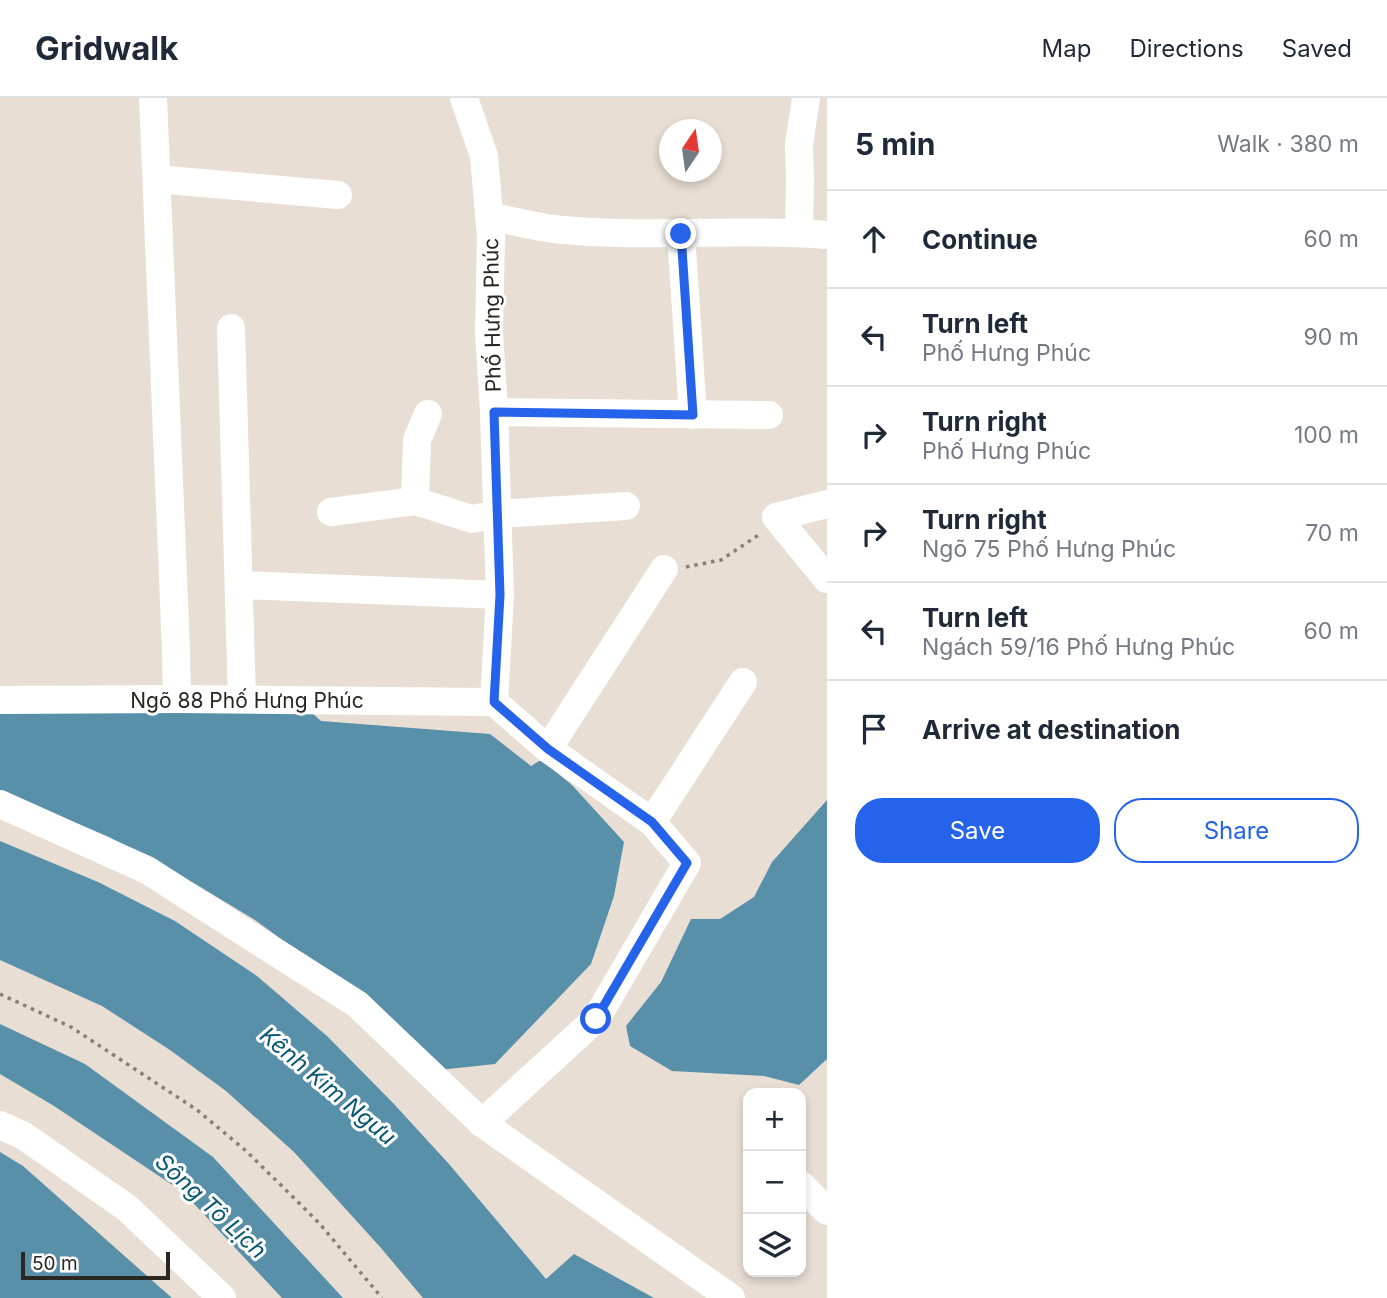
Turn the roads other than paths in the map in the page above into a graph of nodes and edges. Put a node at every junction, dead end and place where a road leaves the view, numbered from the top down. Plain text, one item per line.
1 (153, 98) edge
2 (464, 98) edge
3 (806, 98) edge
4 (157, 179) junction
5 (338, 195) dead end
6 (489, 216) junction
7 (799, 233) junction
8 (681, 234) junction
9 (827, 235) edge
10 (231, 328) dead end
11 (494, 412) junction
12 (428, 414) dead end
13 (693, 415) junction
14 (769, 415) dead end
15 (415, 502) junction
16 (827, 504) edge
17 (626, 506) dead end
18 (331, 512) dead end
19 (498, 514) junction
20 (664, 569) road end
21 (827, 579) edge
22 (239, 585) junction
23 (500, 595) junction
24 (743, 682) dead end
25 (177, 699) junction
26 (242, 699) junction
27 (0, 700) edge
28 (494, 702) junction
29 (548, 749) junction
30 (0, 804) edge
31 (652, 822) junction
32 (482, 1123) junction
33 (0, 1125) edge
34 (806, 1190) edge
35 (827, 1211) edge
36 (222, 1298) edge
37 (731, 1298) edge

1 - 4 street
2 - 6 street, Phố Hưng Phúc
3 - 7 street
4 - 5 street
4 - 25 street
6 - 8 street
6 - 11 street, Phố Hưng Phúc
7 - 8 street
7 - 9 street
8 - 13 street
10 - 22 street
11 - 13 street
11 - 19 street, Phố Hưng Phúc
12 - 15 street
13 - 14 street
15 - 18 street
15 - 19 street
16 - 21 street
17 - 19 street
19 - 23 street, Phố Hưng Phúc
20 - 29 street
22 - 23 street
22 - 26 street
23 - 28 street, Phố Hưng Phúc
24 - 31 street
25 - 26 street, Ngõ 88 Phố Hưng Phúc
25 - 27 street, Ngõ 88 Phố Hưng Phúc
26 - 28 street, Ngõ 88 Phố Hưng Phúc
28 - 29 street
29 - 31 street
30 - 32 street
31 - 32 street
32 - 37 street
33 - 36 street
34 - 35 street

